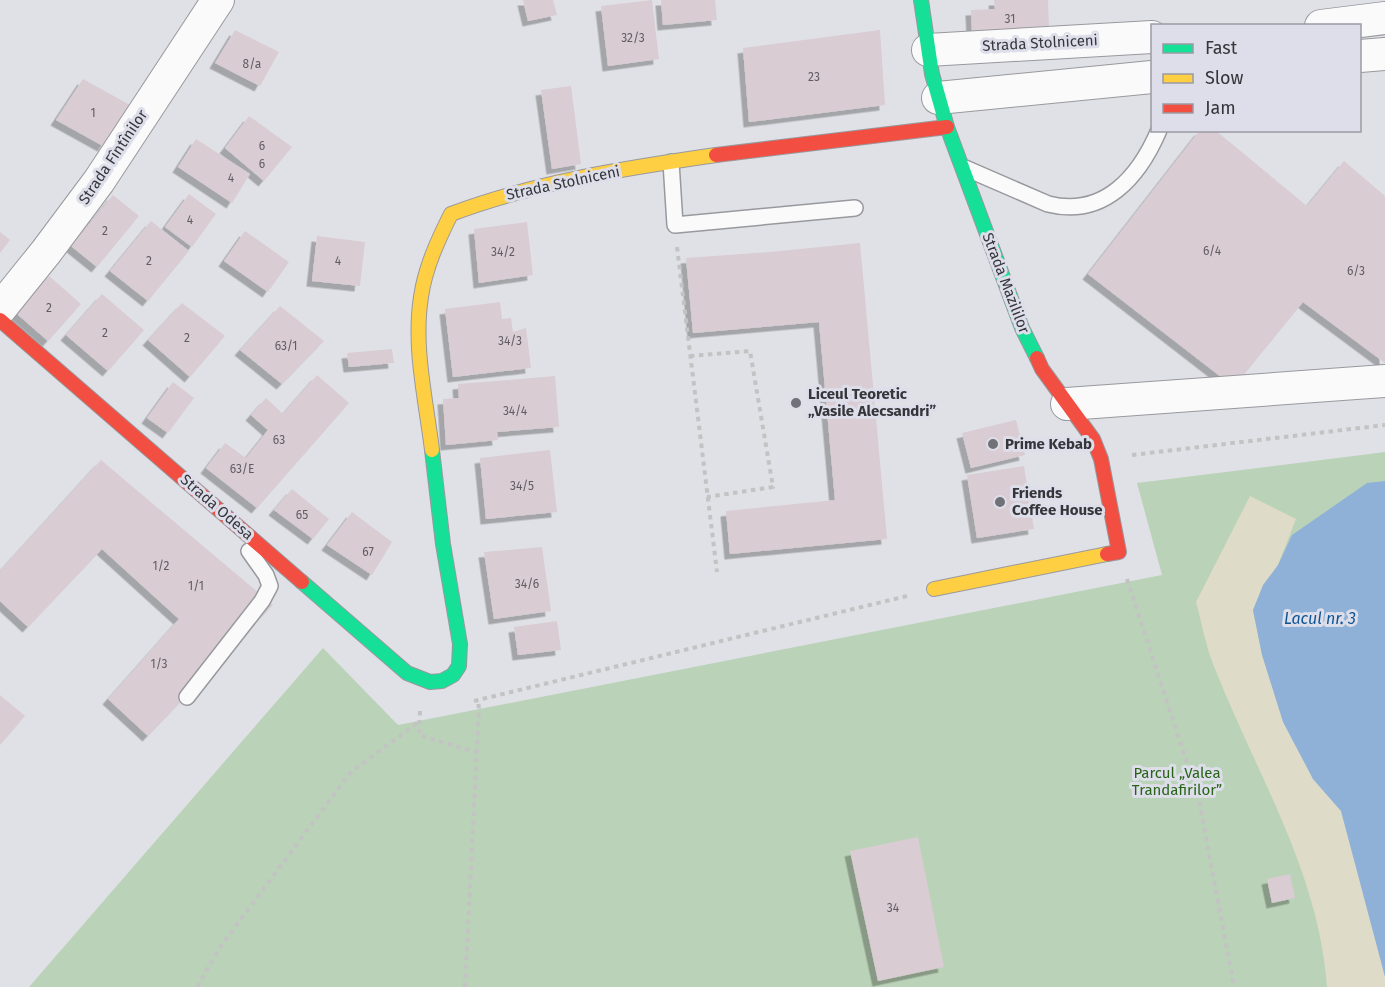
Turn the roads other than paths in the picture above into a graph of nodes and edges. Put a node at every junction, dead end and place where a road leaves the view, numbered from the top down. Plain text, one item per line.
1 (218, 0) edge
2 (921, 0) edge
3 (1385, 18) edge
4 (1337, 24) edge
5 (1151, 37) edge
6 (928, 50) junction
7 (1385, 54) edge
8 (1361, 56) edge
9 (1151, 77) edge
10 (943, 113) junction
11 (1158, 132) edge
12 (671, 162) junction
13 (962, 167) junction
14 (855, 208) dead end
15 (0, 309) edge
16 (0, 320) edge
17 (1385, 381) edge
18 (1067, 404) junction
19 (219, 509) junction
20 (934, 589) road end
21 (439, 683) joint
22 (188, 698) dead end

1 - 15 street, Strada Fîntînilor
2 - 6 street, Strada Mazililor
3 - 4 street
5 - 6 street, Strada Stolniceni
6 - 10 street, Strada Mazililor
7 - 8 street
9 - 10 street
10 - 12 street, Strada Stolniceni
10 - 13 street, Strada Mazililor
11 - 13 lane
12 - 14 lane
12 - 21 street, Strada Stolniceni
13 - 18 street, Strada Mazililor
16 - 19 street, Strada Odesa
17 - 18 street
18 - 20 street, Strada Mazililor
19 - 21 street, Strada Odesa
19 - 22 lane

